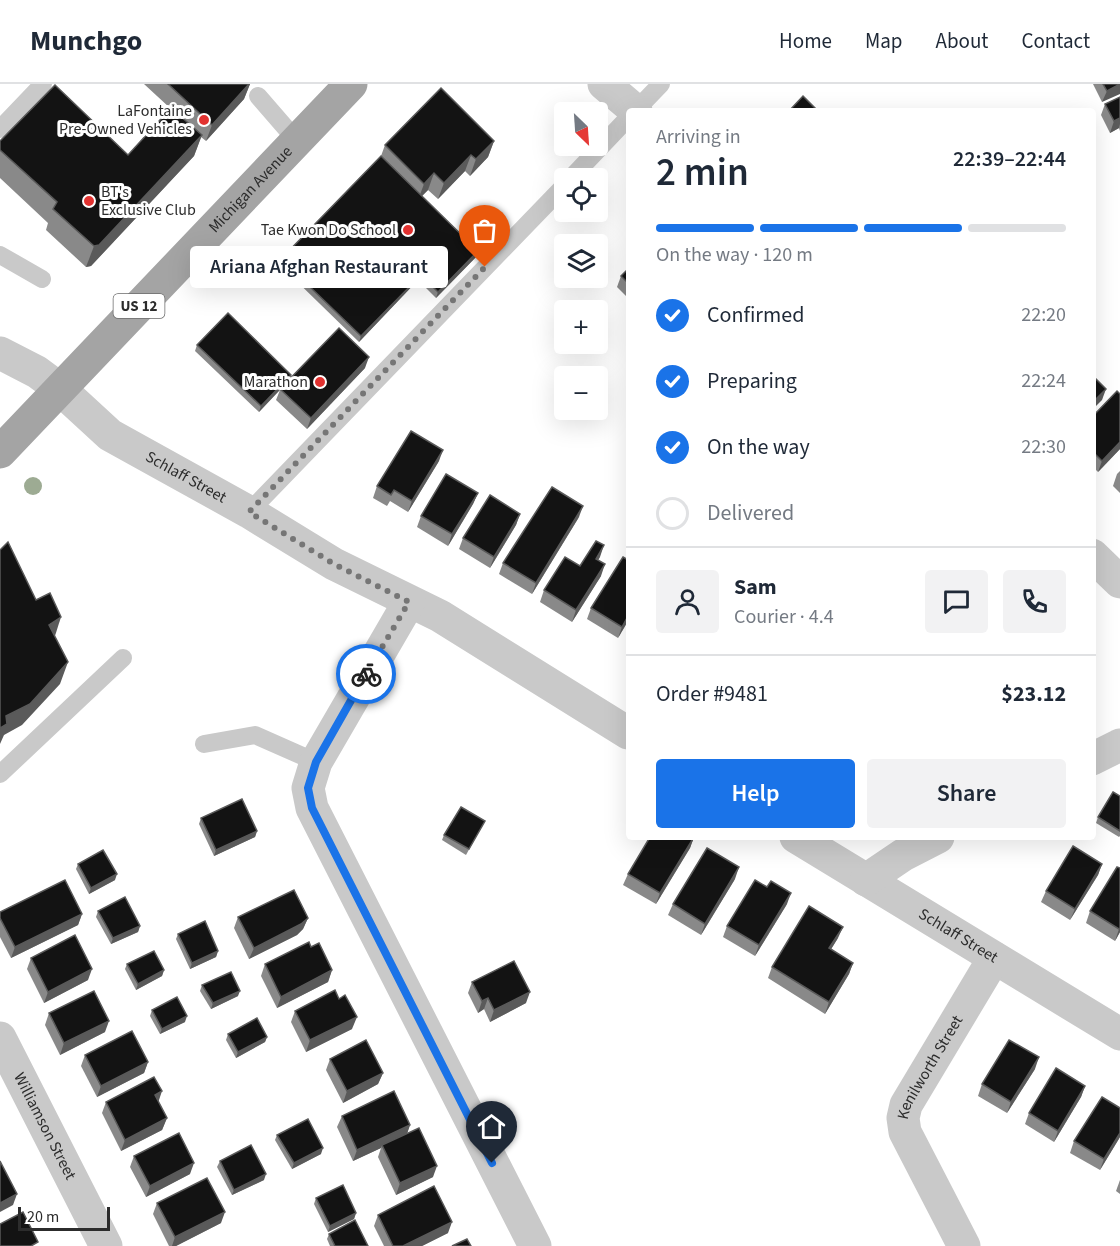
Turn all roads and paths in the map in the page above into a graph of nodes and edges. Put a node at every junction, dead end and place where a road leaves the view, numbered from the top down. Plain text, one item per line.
1 (43, 84) edge
2 (351, 84) edge
3 (604, 84) edge
4 (661, 84) edge
5 (258, 96) dead end
6 (632, 108) edge
7 (638, 108) edge
8 (626, 120) edge
9 (0, 129) edge
10 (297, 141) junction
11 (580, 168) edge
12 (554, 196) edge
13 (0, 255) edge
14 (42, 279) dead end
15 (0, 353) edge
16 (60, 389) junction
17 (0, 452) edge
18 (249, 512) junction
19 (1096, 559) edge
20 (1120, 582) edge
21 (409, 602) junction
22 (123, 658) dead end
23 (626, 732) edge
24 (204, 744) dead end
25 (1120, 745) edge
26 (1096, 757) edge
27 (316, 762) junction
28 (0, 774) edge
29 (801, 840) edge
30 (932, 840) edge
31 (866, 880) junction
32 (994, 958) junction
33 (1120, 1034) edge
34 (0, 1038) edge
35 (106, 1246) edge
36 (535, 1246) edge
37 (964, 1246) edge

1 - 9 lane
2 - 10 main road, Michigan Avenue / US 12
3 - 6 street
4 - 7 lane
5 - 10 lane
8 - 11 lane
10 - 16 main road, Michigan Avenue / US 12
12 - 18 lane
13 - 14 lane
15 - 16 street, Schlaff Street
16 - 17 main road, Michigan Avenue / US 12
16 - 18 street, Schlaff Street
18 - 21 street, Schlaff Street
19 - 20 street
21 - 23 street, Schlaff Street
21 - 27 street
22 - 28 lane
24 - 27 lane
25 - 26 street
27 - 36 street
29 - 31 street, Schlaff Street
30 - 31 street
31 - 32 street, Schlaff Street
32 - 33 street, Schlaff Street
32 - 37 street, Kenilworth Street
34 - 35 street, Williamson Street

